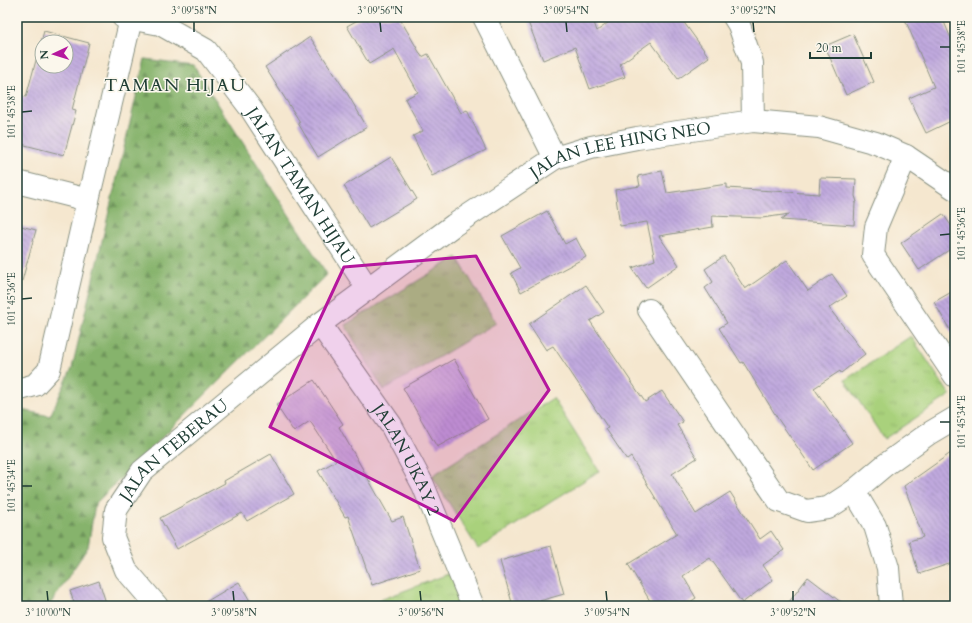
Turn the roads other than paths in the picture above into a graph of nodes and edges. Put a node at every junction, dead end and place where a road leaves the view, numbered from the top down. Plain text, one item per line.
1 (484, 17) edge
2 (734, 17) edge
3 (127, 18) edge
4 (161, 20) edge
5 (753, 121) junction
6 (906, 156) junction
7 (554, 158) junction
8 (17, 182) edge
9 (955, 189) edge
10 (88, 200) junction
11 (368, 289) junction
12 (649, 310) dead end
13 (320, 324) junction
14 (955, 376) edge
15 (17, 390) edge
16 (955, 418) edge
17 (854, 491) junction
18 (157, 606) edge
19 (473, 606) edge
20 (891, 606) edge

1 - 7 street
2 - 5 street
3 - 4 street, JALAN TAMAN HIJAU
3 - 10 street, JALAN TAMAN HIJAU
4 - 11 street, JALAN TAMAN HIJAU
5 - 6 street, JALAN LEE HING NEO
5 - 7 street, JALAN LEE HING NEO
6 - 9 street, JALAN LEE HING NEO
6 - 14 street
7 - 11 street, JALAN LEE HING NEO
8 - 10 street
10 - 15 street, JALAN TAMAN HIJAU
11 - 13 street, JALAN LEE HING NEO
12 - 17 street
13 - 18 street, JALAN TEBERAU
13 - 19 street, JALAN UKAY 2
16 - 17 street
17 - 20 street

